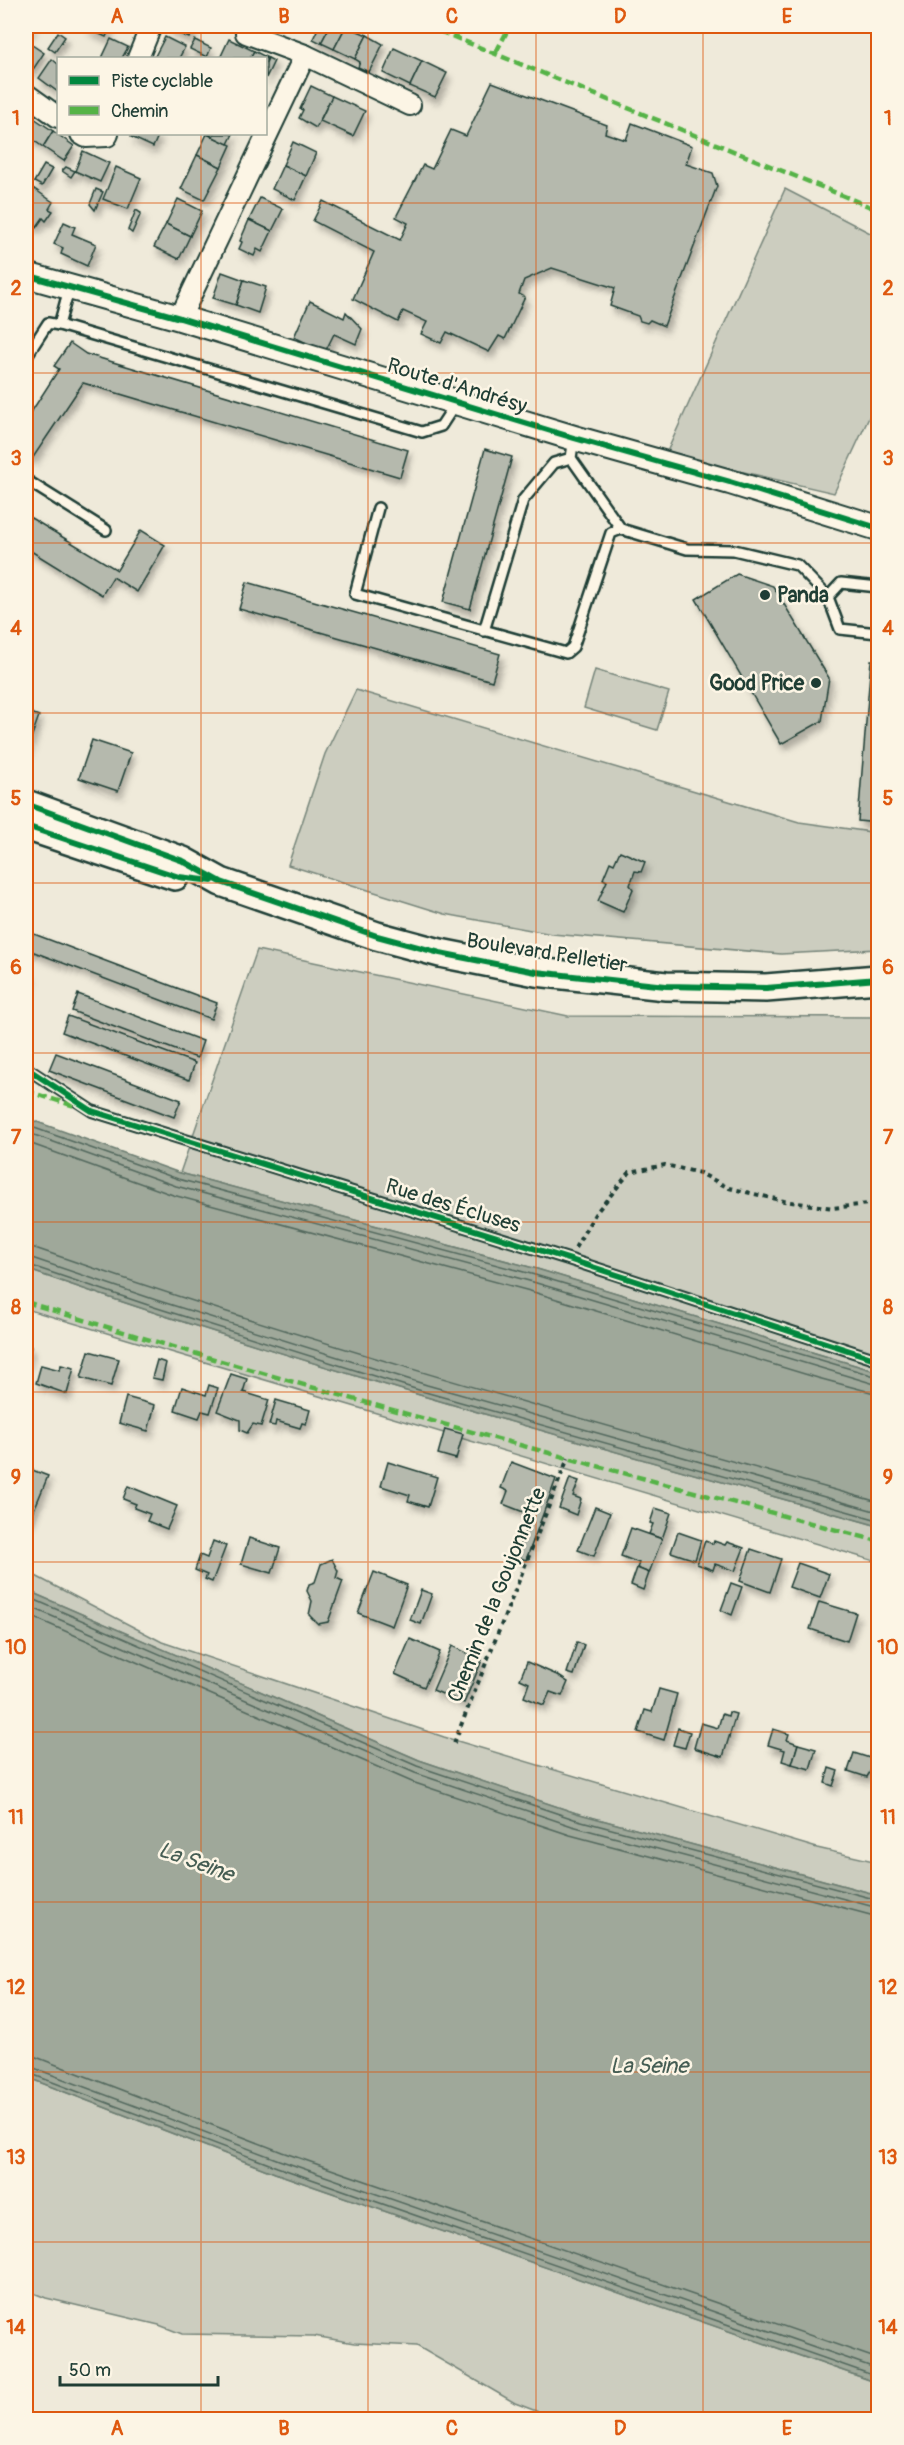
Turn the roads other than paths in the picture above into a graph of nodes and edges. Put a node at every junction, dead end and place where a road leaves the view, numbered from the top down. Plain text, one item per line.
1 (151, 26) edge
2 (246, 33) dead end
3 (305, 55) junction
4 (138, 57) edge
5 (26, 94) edge
6 (410, 105) dead end
7 (57, 116) edge
8 (83, 135) edge
9 (108, 135) edge
10 (267, 135) edge
11 (267, 135) edge
12 (26, 275) edge
13 (69, 288) junction
14 (180, 318) junction
15 (59, 325) junction
16 (26, 357) edge
17 (456, 403) junction
18 (572, 448) junction
19 (26, 480) edge
20 (378, 508) dead end
21 (879, 528) edge
22 (621, 529) junction
23 (106, 530) dead end
24 (879, 587) edge
25 (828, 597) junction
26 (484, 631) junction
27 (879, 633) edge
28 (26, 804) edge
29 (26, 826) edge
30 (221, 882) junction
31 (879, 979) edge
32 (26, 1068) edge
33 (879, 1360) edge

1 - 4 street
2 - 3 street
3 - 6 street
3 - 11 street
5 - 7 street
8 - 9 street
10 - 14 street
12 - 13 street, Route d'Andrésy
13 - 14 street, Route d'Andrésy
13 - 15 lane
14 - 17 street, Route d'Andrésy
15 - 16 lane
15 - 17 lane
17 - 18 street, Route d'Andrésy
18 - 21 street, Route d'Andrésy
18 - 22 lane
18 - 26 lane
19 - 23 lane
20 - 26 lane
22 - 25 lane
22 - 26 lane
24 - 25 lane
25 - 27 lane
28 - 30 main road, Boulevard Pelletier
29 - 30 main road, Boulevard Pelletier
30 - 31 main road, Boulevard Pelletier
32 - 33 lane, Rue des Écluses

